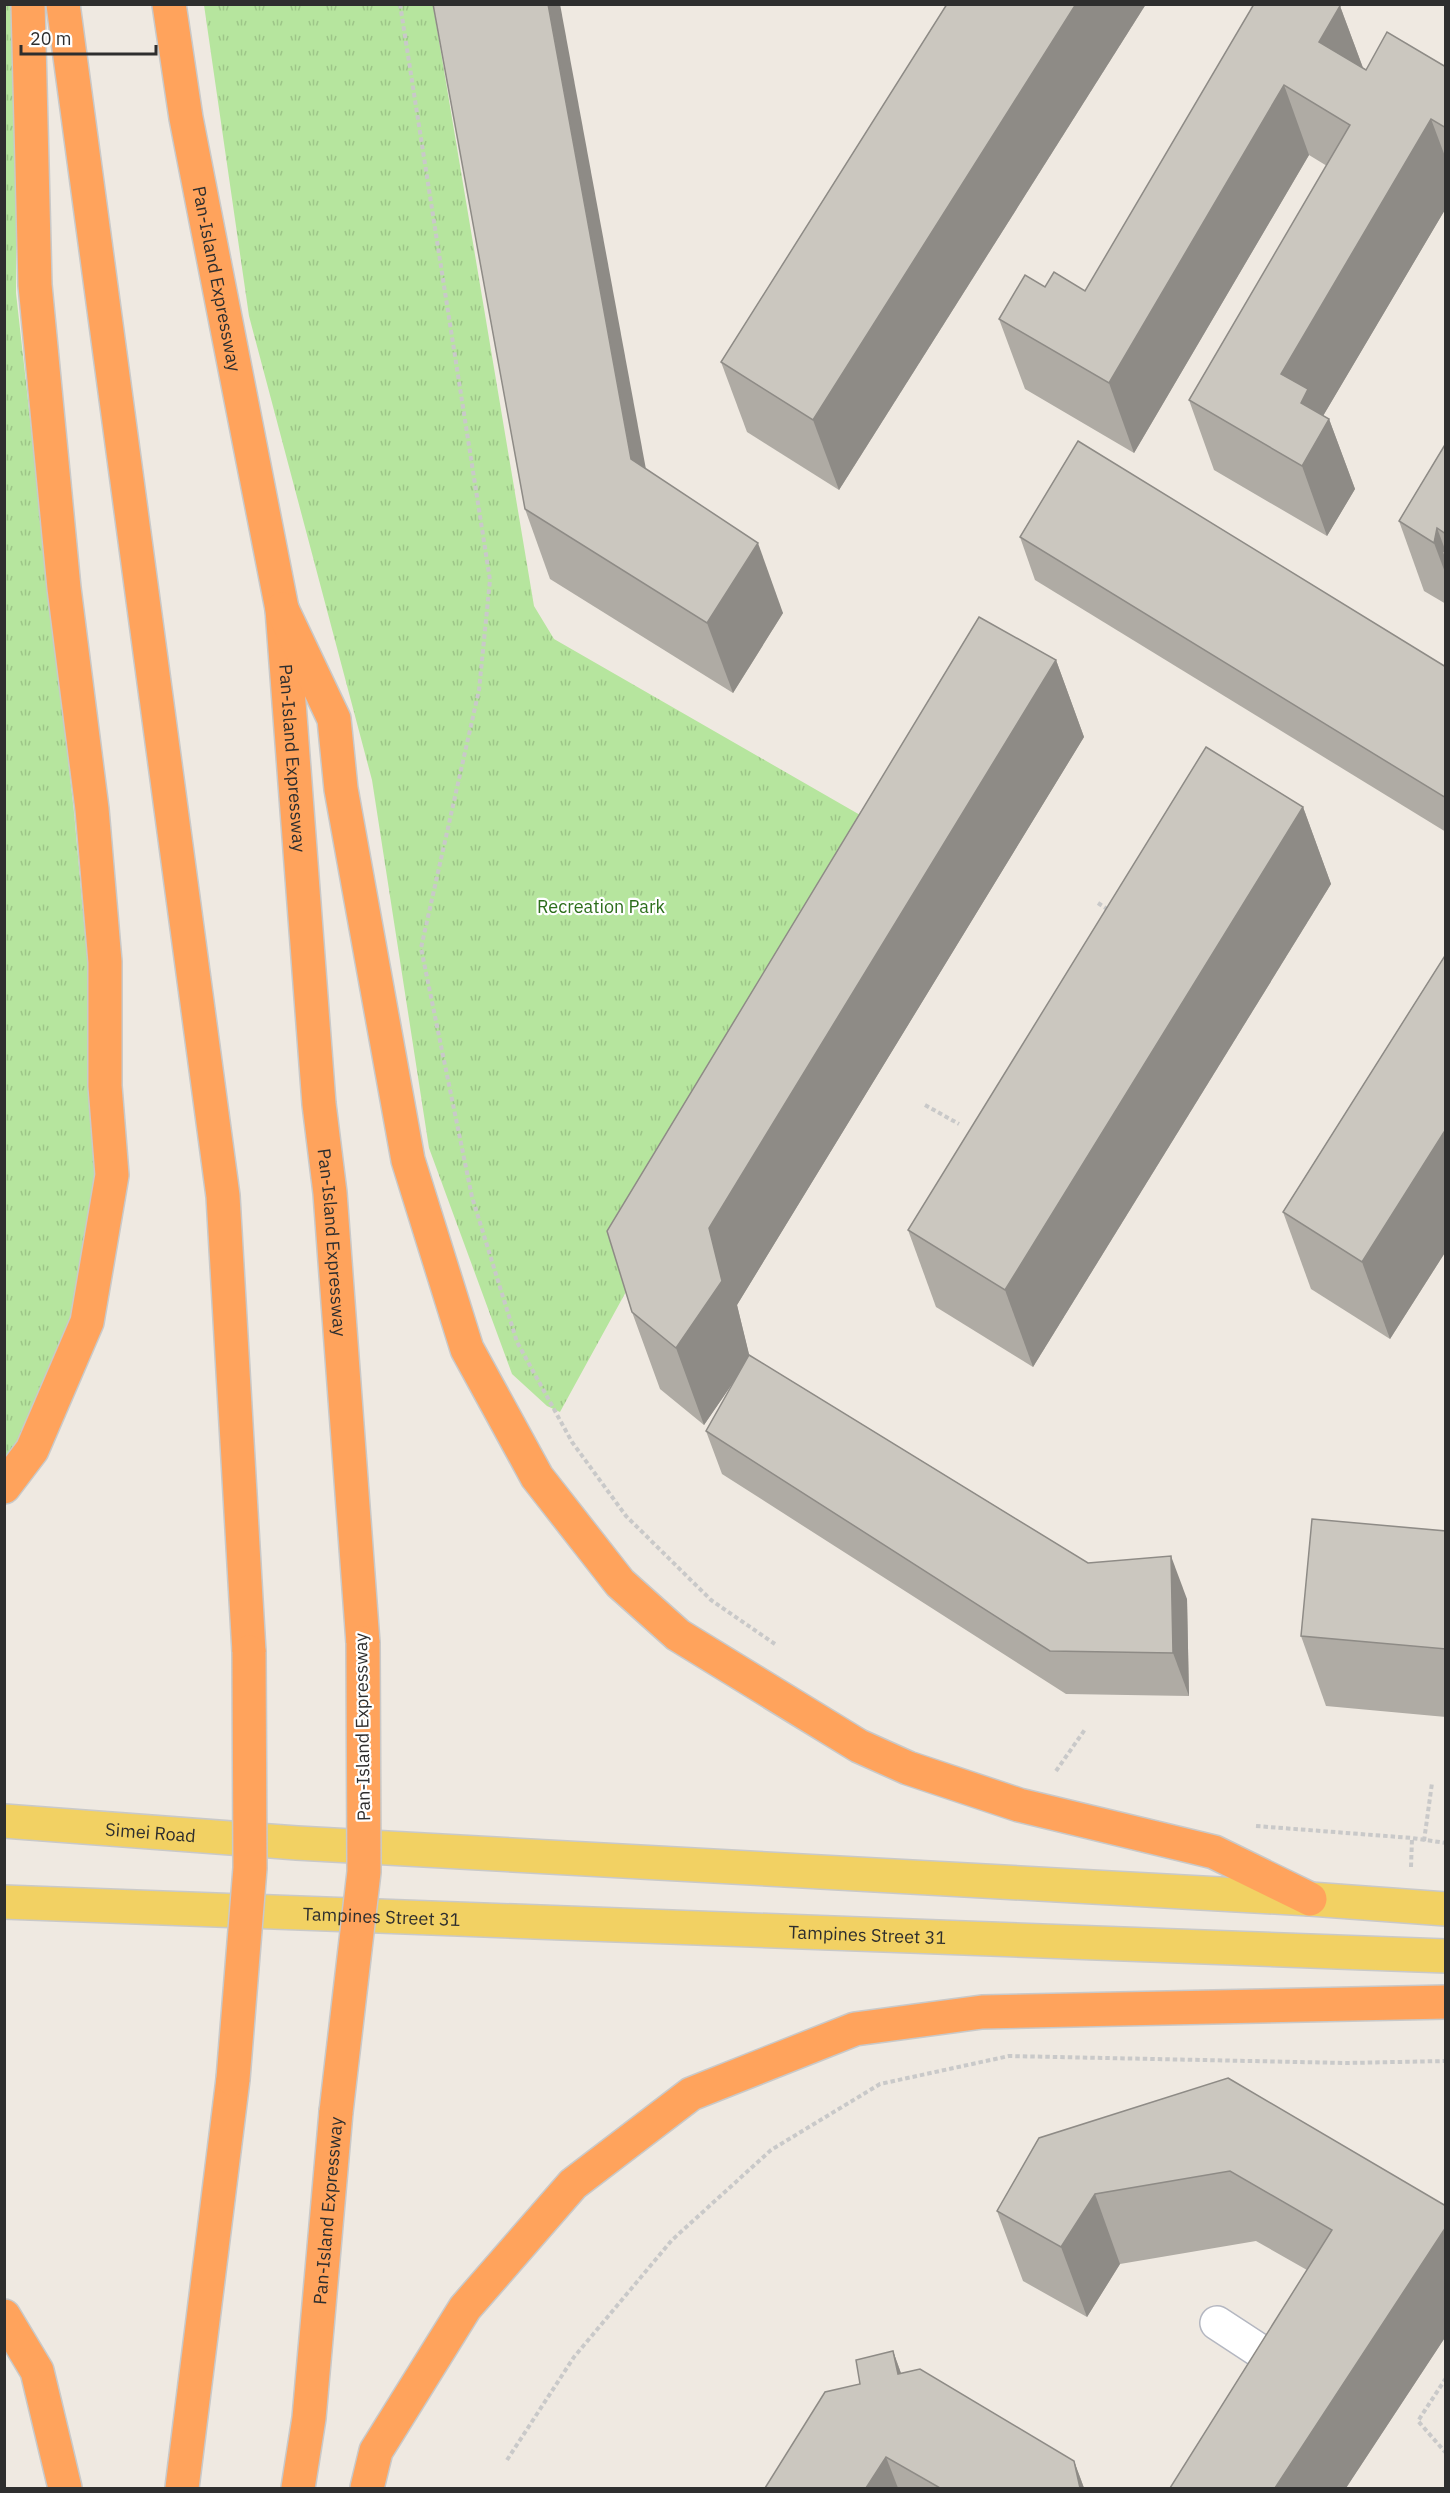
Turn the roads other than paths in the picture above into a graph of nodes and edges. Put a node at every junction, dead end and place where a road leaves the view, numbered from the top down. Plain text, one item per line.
1 (28, 4) edge
2 (63, 4) edge
3 (169, 4) edge
4 (282, 609) junction
5 (4, 1487) edge
6 (4, 1821) edge
7 (1310, 1899) junction
8 (4, 1902) edge
9 (1446, 1909) edge
10 (1446, 1956) edge
11 (1446, 2002) edge
12 (4, 2316) edge
13 (1216, 2323) dead end
14 (1271, 2402) edge
15 (190, 2414) junction
16 (65, 2488) edge
17 (175, 2488) edge
18 (182, 2488) edge
19 (298, 2488) edge
20 (367, 2488) edge

1 - 5 highway
2 - 15 highway, bridge
3 - 4 highway, Pan-Island Expressway
4 - 7 highway
4 - 19 highway, Pan-Island Expressway, bridge
6 - 7 main road, Simei Road
7 - 9 main road
8 - 10 main road, Tampines Street 31
11 - 20 highway
12 - 16 highway
13 - 14 lane
15 - 17 highway
15 - 18 highway

